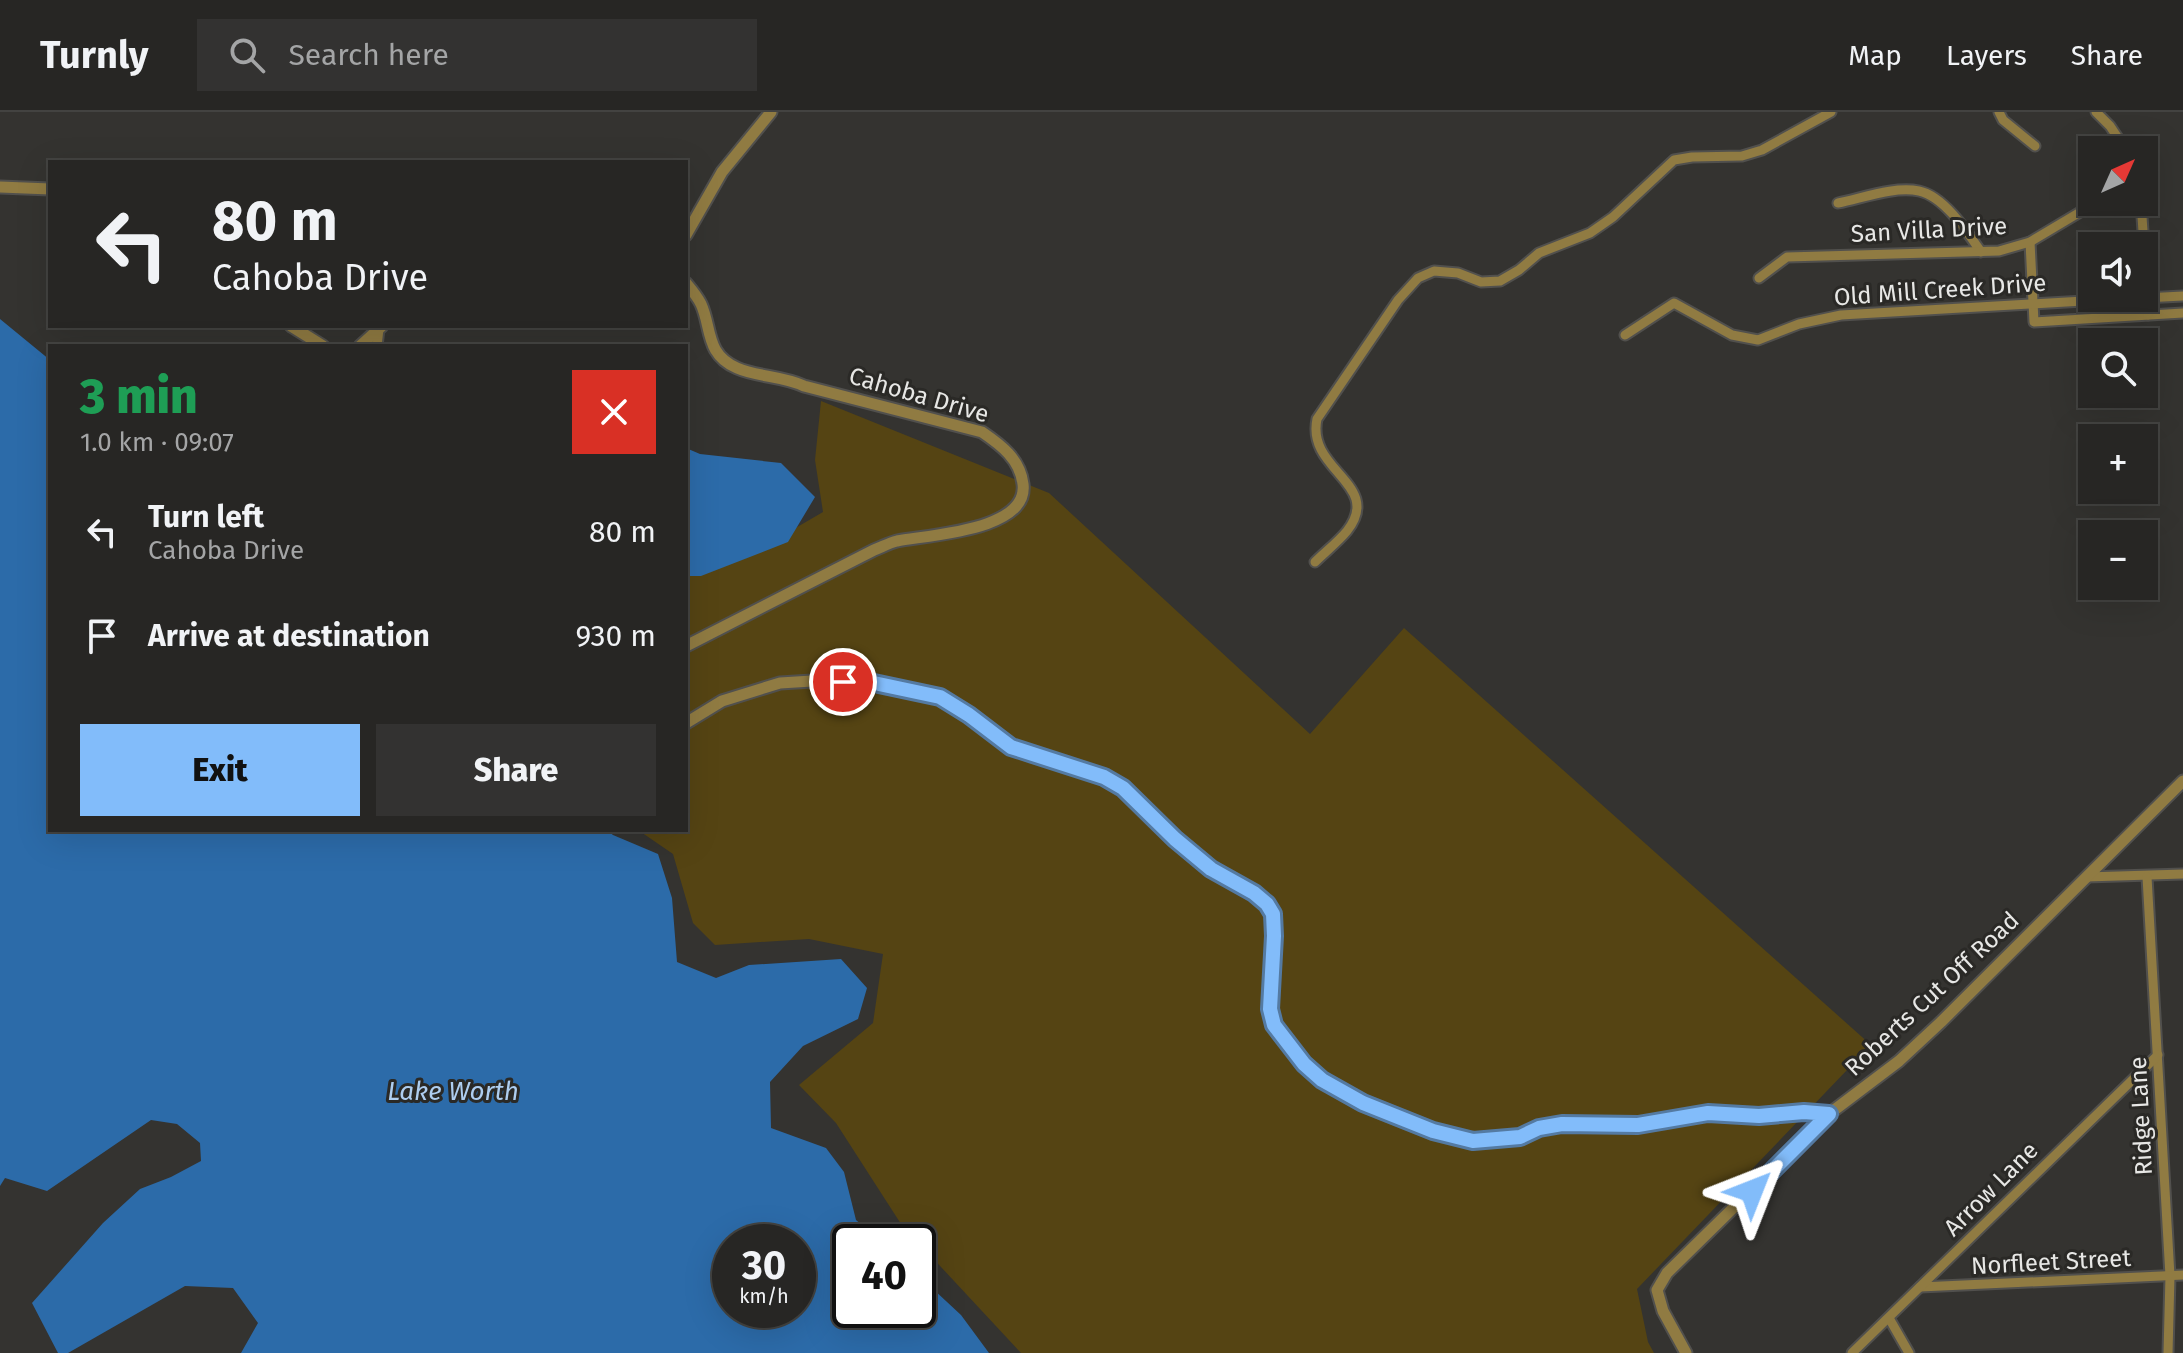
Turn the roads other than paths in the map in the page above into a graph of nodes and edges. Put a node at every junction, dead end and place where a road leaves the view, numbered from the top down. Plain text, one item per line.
1 (771, 112) edge
2 (1831, 112) edge
3 (1999, 112) edge
4 (2096, 112) edge
5 (2117, 136) edge
6 (2035, 146) dead end
7 (0, 187) edge
8 (48, 189) edge
9 (1838, 203) dead end
10 (2078, 213) edge
11 (688, 232) edge
12 (2030, 242) junction
13 (1981, 252) junction
14 (1759, 278) dead end
15 (688, 286) edge
16 (2183, 296) edge
17 (2158, 297) edge
18 (2078, 301) edge
19 (2033, 303) junction
20 (2148, 312) edge
21 (2183, 313) edge
22 (2148, 315) junction
23 (294, 328) edge
24 (381, 328) edge
25 (1625, 335) dead end
26 (320, 344) edge
27 (362, 344) edge
28 (1315, 562) dead end
29 (688, 645) edge
30 (688, 722) edge
31 (2183, 781) edge
32 (2183, 874) edge
33 (2086, 877) junction
34 (2147, 877) junction
35 (2158, 1055) junction
36 (1829, 1114) junction
37 (2183, 1275) edge
38 (2170, 1276) junction
39 (1920, 1287) junction
40 (1889, 1318) junction
41 (1686, 1353) edge
42 (1852, 1353) edge
43 (1909, 1353) edge
44 (2168, 1353) edge

1 - 11 street
2 - 28 street
3 - 6 street
4 - 5 street
7 - 8 street
9 - 13 street
10 - 12 street, San Villa Drive
12 - 13 street, San Villa Drive
12 - 19 street
13 - 14 street, San Villa Drive
15 - 29 street, Cahoba Drive
16 - 17 street
18 - 19 street, Old Mill Creek Drive
19 - 22 street, Old Mill Creek Drive
19 - 25 street, Old Mill Creek Drive
20 - 22 street
21 - 22 street, Old Mill Creek Drive
23 - 26 street
24 - 27 street
30 - 36 street
31 - 33 street, Roberts Cut Off Road
32 - 34 street
33 - 34 street
33 - 36 street, Roberts Cut Off Road
34 - 35 street, Ridge Lane
35 - 38 street, Ridge Lane
35 - 39 street, Arrow Lane
36 - 41 street, Roberts Cut Off Road
37 - 38 street, Norfleet Street
38 - 39 street, Norfleet Street
38 - 44 street, Ridge Lane
39 - 40 street, Arrow Lane
40 - 42 street, Arrow Lane
40 - 43 street

